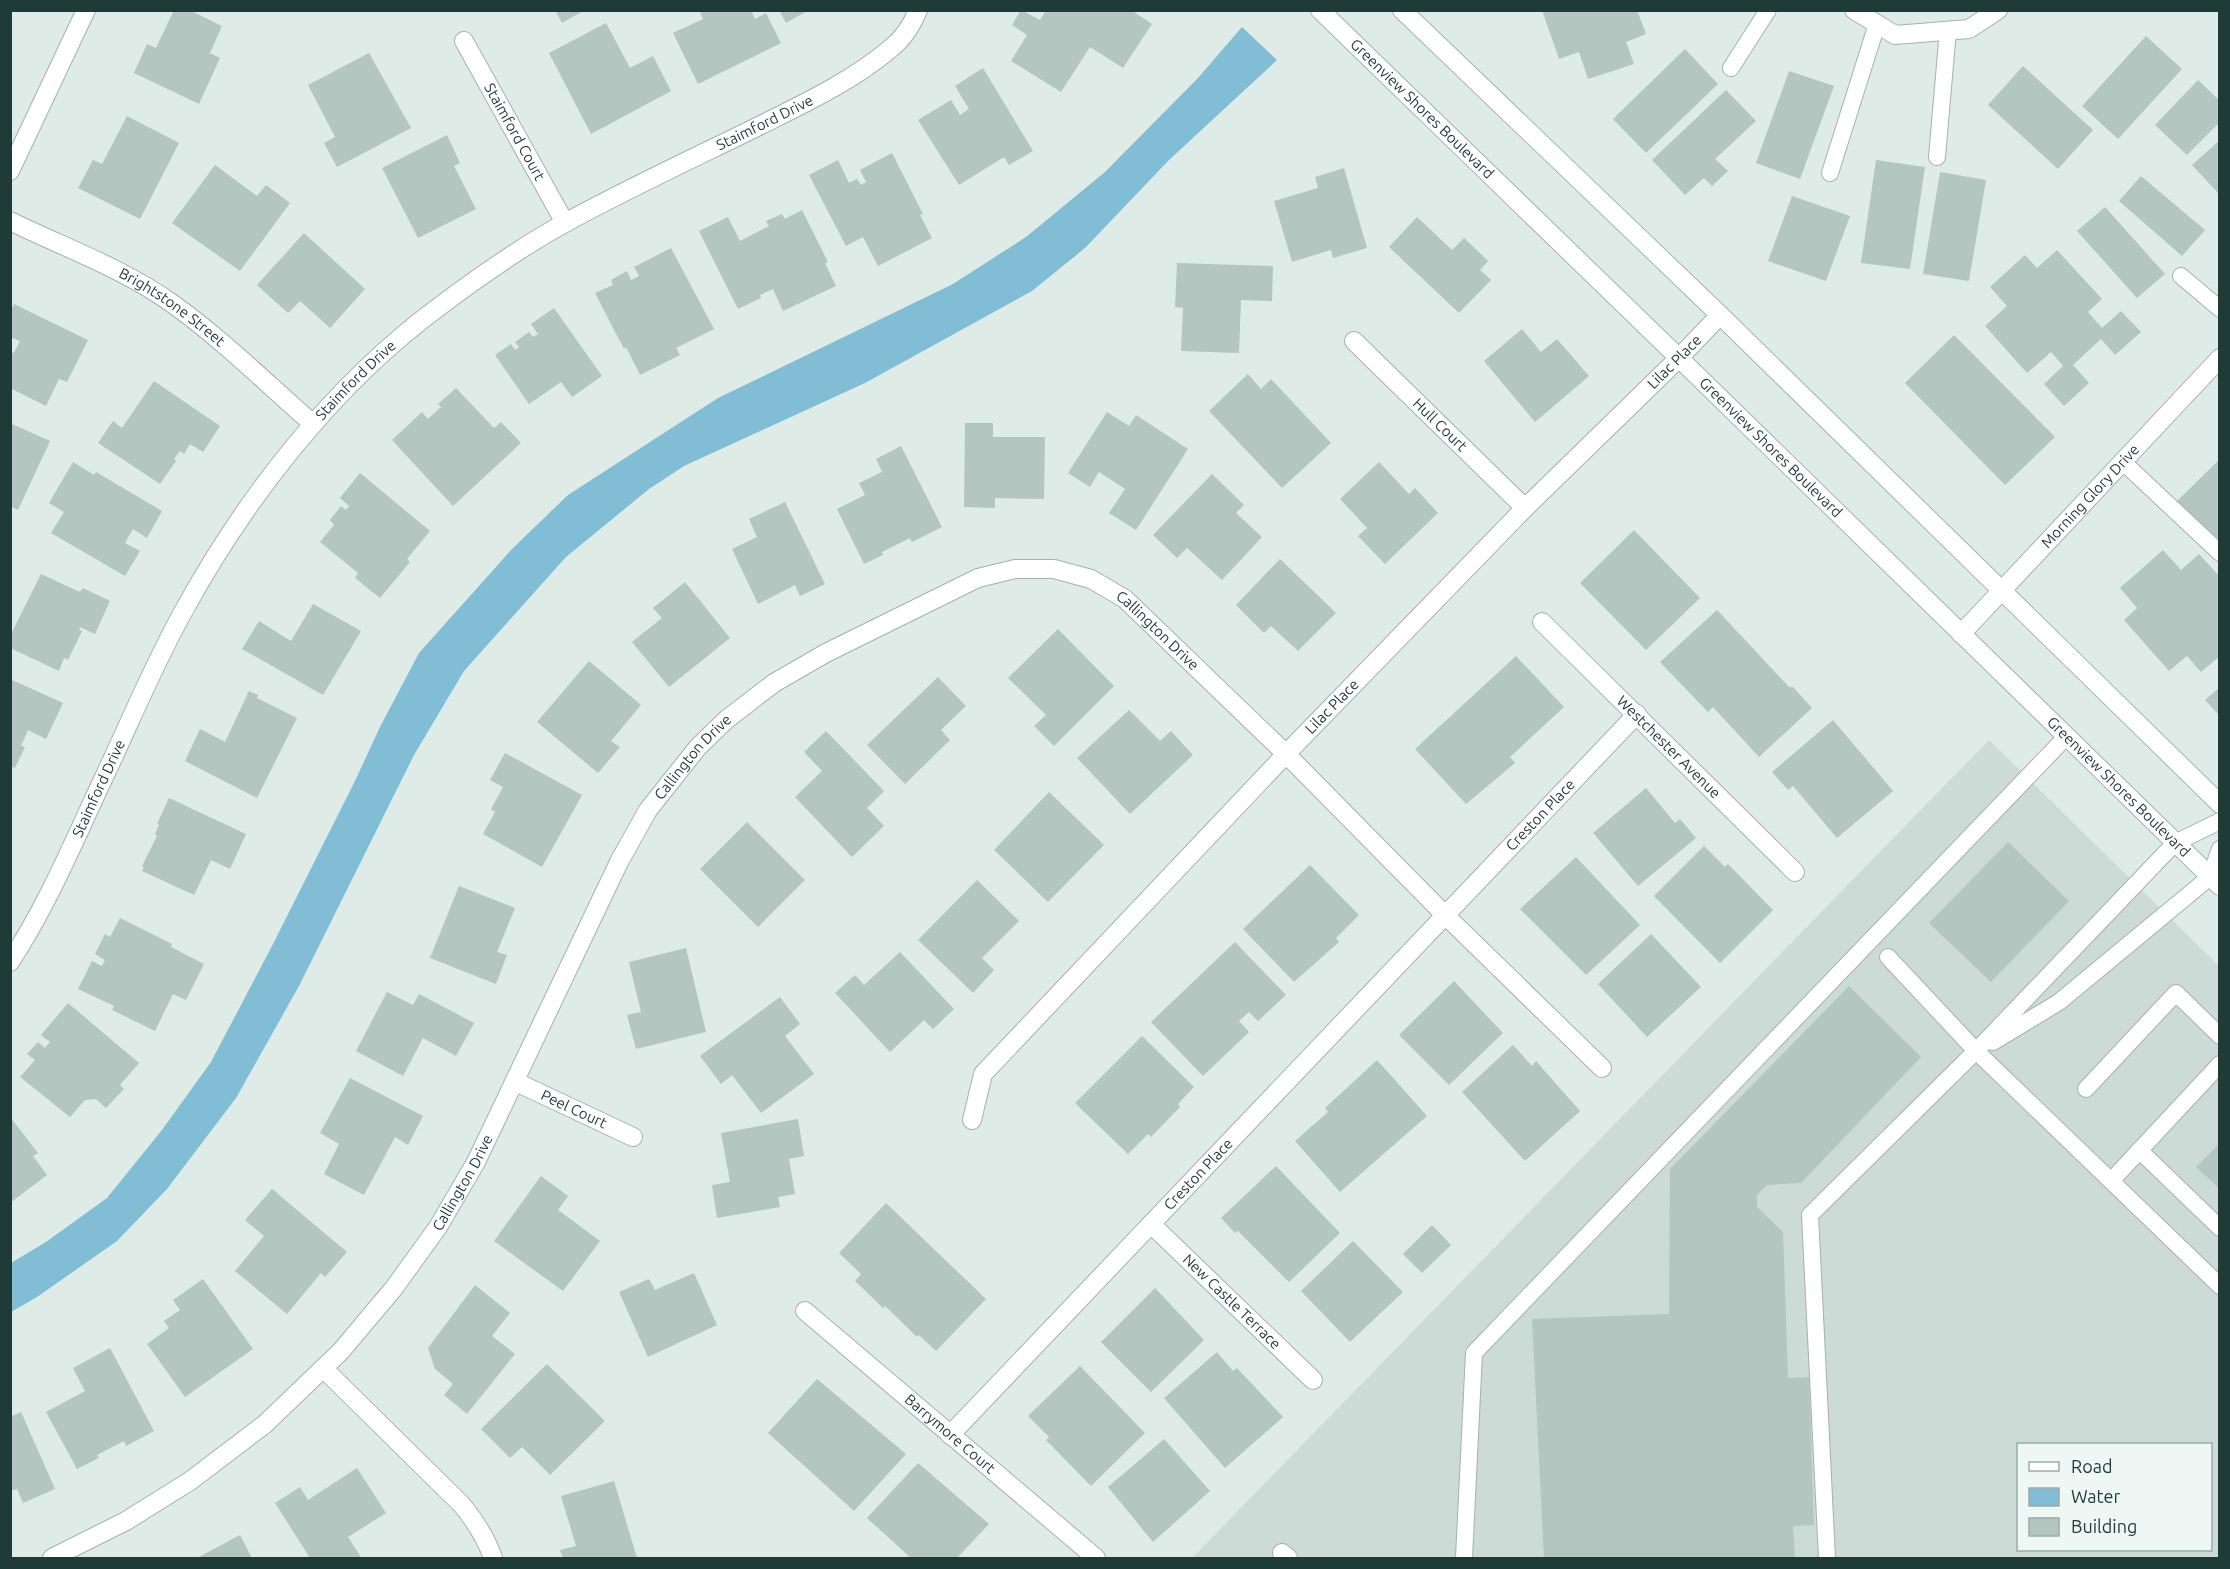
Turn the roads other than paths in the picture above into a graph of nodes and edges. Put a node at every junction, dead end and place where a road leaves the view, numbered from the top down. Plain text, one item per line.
1 (86, 10) edge
2 (918, 10) edge
3 (1320, 10) edge
4 (1402, 10) edge
5 (1768, 10) edge
6 (1854, 10) edge
7 (1998, 10) edge
8 (1877, 24) junction
9 (1948, 30) junction
10 (464, 41) dead end
11 (1731, 68) dead end
12 (1937, 157) dead end
13 (10, 171) edge
14 (1830, 172) dead end
15 (10, 221) edge
16 (565, 223) junction
17 (2181, 276) dead end
18 (2220, 309) edge
19 (1720, 315) junction
20 (1354, 341) dead end
21 (1679, 358) junction
22 (2220, 358) edge
23 (313, 424) junction
24 (2123, 462) junction
25 (1525, 508) junction
26 (2220, 553) edge
27 (2002, 591) junction
28 (1542, 621) dead end
29 (1961, 634) junction
30 (1637, 714) junction
31 (2066, 737) junction
32 (1286, 754) junction
33 (2220, 804) edge
34 (2220, 821) edge
35 (2175, 843) junction
36 (2220, 849) edge
37 (1796, 872) dead end
38 (2215, 881) edge
39 (1445, 915) junction
40 (1888, 957) dead end
41 (10, 962) edge
42 (2220, 1036) edge
43 (1976, 1051) junction
44 (2220, 1064) edge
45 (1602, 1068) dead end
46 (516, 1082) junction
47 (2086, 1089) dead end
48 (972, 1120) dead end
49 (633, 1137) dead end
50 (2139, 1150) junction
51 (2110, 1181) junction
52 (1151, 1224) junction
53 (2220, 1228) edge
54 (2220, 1286) edge
55 (805, 1311) dead end
56 (324, 1369) junction
57 (1313, 1380) dead end
58 (950, 1435) junction
59 (52, 1558) edge
60 (493, 1558) edge
61 (1096, 1558) edge
62 (1464, 1558) edge
63 (1827, 1558) edge

1 - 13 street
2 - 16 street, Staimford Drive
3 - 21 street, Greenview Shores Boulevard
4 - 19 street
5 - 11 lane
6 - 8 street
7 - 9 street
8 - 9 street
8 - 14 lane
9 - 12 lane
10 - 16 street, Staimford Court
15 - 23 street, Brightstone Street
16 - 23 street, Staimford Drive
17 - 18 lane
19 - 21 street, Lilac Place
19 - 27 street
20 - 25 street, Hull Court
21 - 25 street, Lilac Place
21 - 29 street, Greenview Shores Boulevard
22 - 24 street, Morning Glory Drive
23 - 41 street, Staimford Drive
24 - 26 lane
24 - 27 street, Morning Glory Drive
25 - 32 street, Lilac Place
27 - 29 street, Morning Glory Drive
27 - 33 street
28 - 30 street, Westchester Avenue
29 - 31 street, Greenview Shores Boulevard
30 - 37 street, Westchester Avenue
30 - 39 street, Creston Place
31 - 35 street, Greenview Shores Boulevard
31 - 62 lane
32 - 39 street
32 - 46 street, Callington Drive
32 - 48 street, Lilac Place
34 - 35 lane
35 - 38 street, Greenview Shores Boulevard
35 - 43 lane
36 - 38 lane
38 - 43 lane
39 - 45 street
39 - 52 street, Creston Place
40 - 43 lane
42 - 47 lane
43 - 51 lane
43 - 63 lane
44 - 50 lane
46 - 49 street, Peel Court
46 - 56 street, Callington Drive
50 - 51 lane
50 - 53 lane
51 - 54 lane
52 - 57 street, New Castle Terrace
52 - 58 street, Creston Place
55 - 58 street, Barrymore Court
56 - 59 street, Callington Drive
56 - 60 street
58 - 61 street, Barrymore Court

